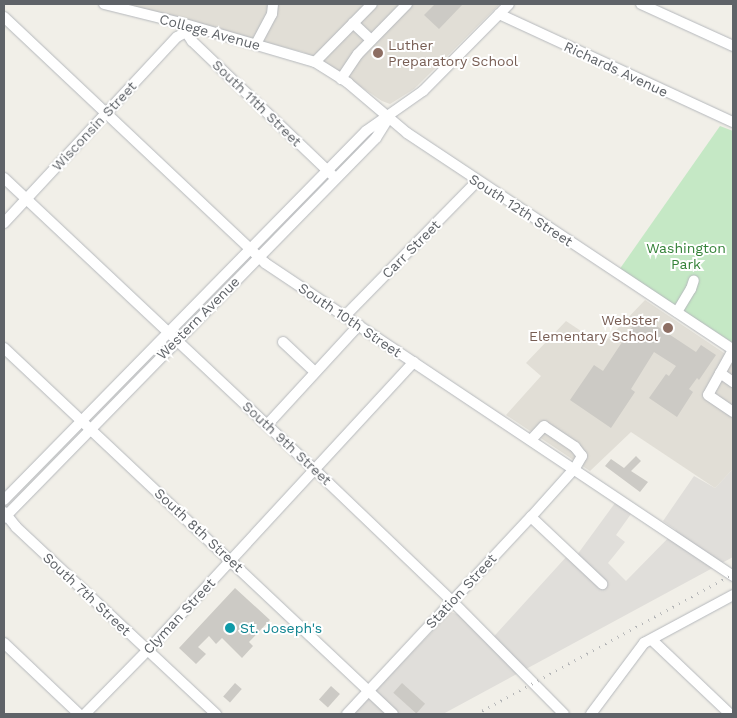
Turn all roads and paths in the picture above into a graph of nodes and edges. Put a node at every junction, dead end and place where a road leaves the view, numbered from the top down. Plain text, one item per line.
1 (104, 4) edge
2 (273, 4) edge
3 (372, 4) edge
4 (407, 4) edge
5 (509, 4) edge
6 (641, 4) edge
7 (499, 14) junction
8 (4, 17) edge
9 (353, 23) junction
10 (185, 28) junction
11 (371, 40) junction
12 (256, 44) junction
13 (733, 46) edge
14 (315, 62) junction
15 (341, 79) junction
16 (106, 114) junction
17 (389, 116) junction
18 (733, 122) edge
19 (327, 170) junction
20 (4, 178) edge
21 (336, 179) junction
22 (477, 181) junction
23 (26, 199) junction
24 (4, 223) edge
25 (250, 250) junction
26 (259, 258) junction
27 (694, 280) dead end
28 (677, 312) junction
29 (345, 316) junction
30 (359, 325) junction
31 (168, 332) junction
32 (177, 340) junction
33 (283, 342) dead end
34 (4, 348) edge
35 (733, 350) edge
36 (414, 362) junction
37 (315, 372) junction
38 (720, 373) junction
39 (733, 382) edge
40 (733, 412) edge
41 (82, 421) junction
42 (267, 425) junction
43 (91, 429) junction
44 (531, 440) junction
45 (575, 468) junction
46 (315, 470) junction
47 (4, 500) edge
48 (5, 515) edge
49 (532, 517) junction
50 (231, 560) junction
51 (733, 576) edge
52 (602, 584) dead end
53 (733, 596) edge
54 (452, 601) junction
55 (652, 640) junction
56 (6, 649) edge
57 (148, 650) junction
58 (368, 690) junction
59 (79, 714) edge
60 (85, 714) edge
61 (216, 714) edge
62 (347, 714) edge
63 (393, 714) edge
64 (564, 714) edge
65 (591, 714) edge
66 (730, 714) edge

1 - 10 street, College Avenue
2 - 12 street
3 - 9 street
4 - 11 street
5 - 7 street, Western Avenue
6 - 13 street
7 - 17 street, Western Avenue
7 - 18 street, Richards Avenue
8 - 16 street, South 10th Street
9 - 11 street
9 - 14 street
10 - 12 street, College Avenue
10 - 16 street, Wisconsin Street
10 - 19 street, South 11th Street
11 - 15 street
12 - 14 street, College Avenue
14 - 15 street, South 12th Street
15 - 17 street, South 12th Street
16 - 23 street, Wisconsin Street
16 - 25 street, South 10th Street
17 - 19 street, Western Avenue
17 - 21 street, Western Avenue
17 - 22 street, South 12th Street
19 - 21 street, South 11th Street
19 - 25 street, Western Avenue
20 - 23 street, South 9th Street
21 - 26 street, Western Avenue
22 - 28 street, South 12th Street
22 - 29 street, Carr Street
23 - 24 street, Wisconsin Street
23 - 31 street, South 9th Street
25 - 26 street, South 10th Street
25 - 31 street, Western Avenue
26 - 29 street, South 10th Street
26 - 32 street, Western Avenue
27 - 28 street
28 - 35 street, South 12th Street
29 - 30 street, South 10th Street
30 - 36 street, South 10th Street
30 - 37 street
31 - 32 street, South 9th Street
31 - 41 street, Western Avenue
32 - 42 street, South 9th Street
32 - 43 street, Western Avenue
33 - 37 street
34 - 41 street, South 8th Street
35 - 38 street
36 - 44 street, South 10th Street
36 - 46 street, Clyman Street
37 - 42 street
38 - 39 street
38 - 40 street
41 - 43 street, South 8th Street
41 - 47 street, Western Avenue
42 - 46 street, South 9th Street
43 - 48 street, Western Avenue
43 - 50 street, South 8th Street
44 - 45 street, South 10th Street
44 - 45 street
45 - 49 street, Station Street
45 - 51 street, South 10th Street
46 - 50 street, Clyman Street
46 - 54 street, South 9th Street
48 - 57 street, South 7th Street
49 - 52 street
49 - 54 street, Station Street
50 - 57 street, Clyman Street
50 - 58 street, South 8th Street
53 - 55 street
54 - 58 street, Station Street
54 - 64 street, South 9th Street
55 - 65 street
55 - 66 street
56 - 59 street
57 - 60 street, Clyman Street
57 - 61 street, South 7th Street
58 - 62 street, Station Street
58 - 63 street, South 8th Street

